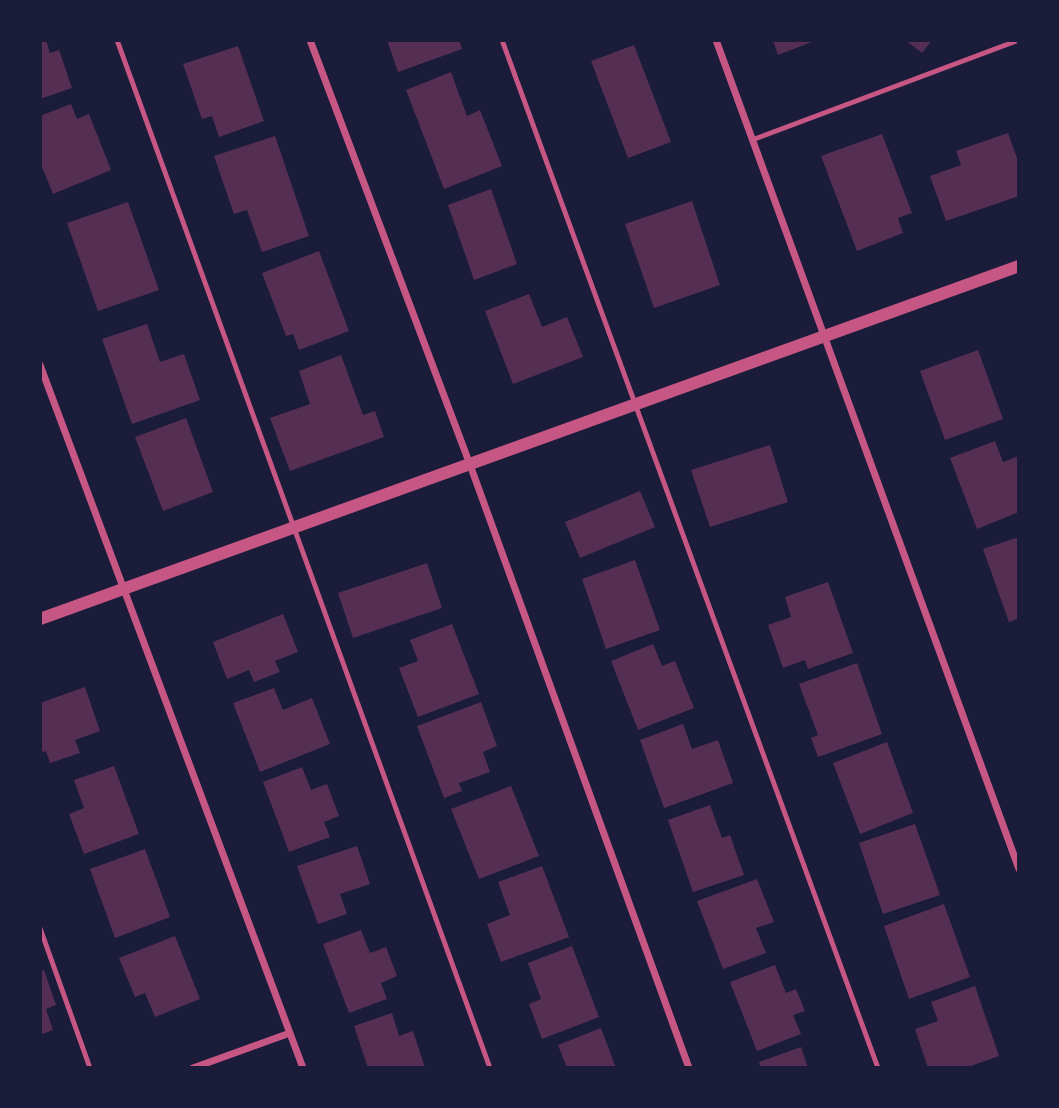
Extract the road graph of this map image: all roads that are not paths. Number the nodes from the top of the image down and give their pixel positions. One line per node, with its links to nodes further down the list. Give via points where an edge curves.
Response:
1 (117, 40): 12 (lane)
2 (310, 40): 11 (street)
3 (502, 40): 10 (lane)
4 (716, 40): 6 (street)
5 (1019, 40): 6 (lane)
6 (752, 139): 8 (street)
7 (1019, 266): 8 (street)
8 (824, 336): 10 (street); 15 (street)
9 (40, 365): 13 (street)
10 (634, 404): 11 (street); 23 (lane)
11 (469, 462): 12 (street); 22 (street)
12 (294, 526): 13 (street); 21 (lane)
13 (124, 588): 14 (street); 17 (street)
14 (40, 619)
15 (1019, 869)
16 (40, 928): 18 (lane)
17 (290, 1033): 19 (street); 20 (street)
18 (90, 1068)
19 (192, 1068)
20 (303, 1068)
21 (490, 1068)
22 (689, 1068)
23 (878, 1068)

